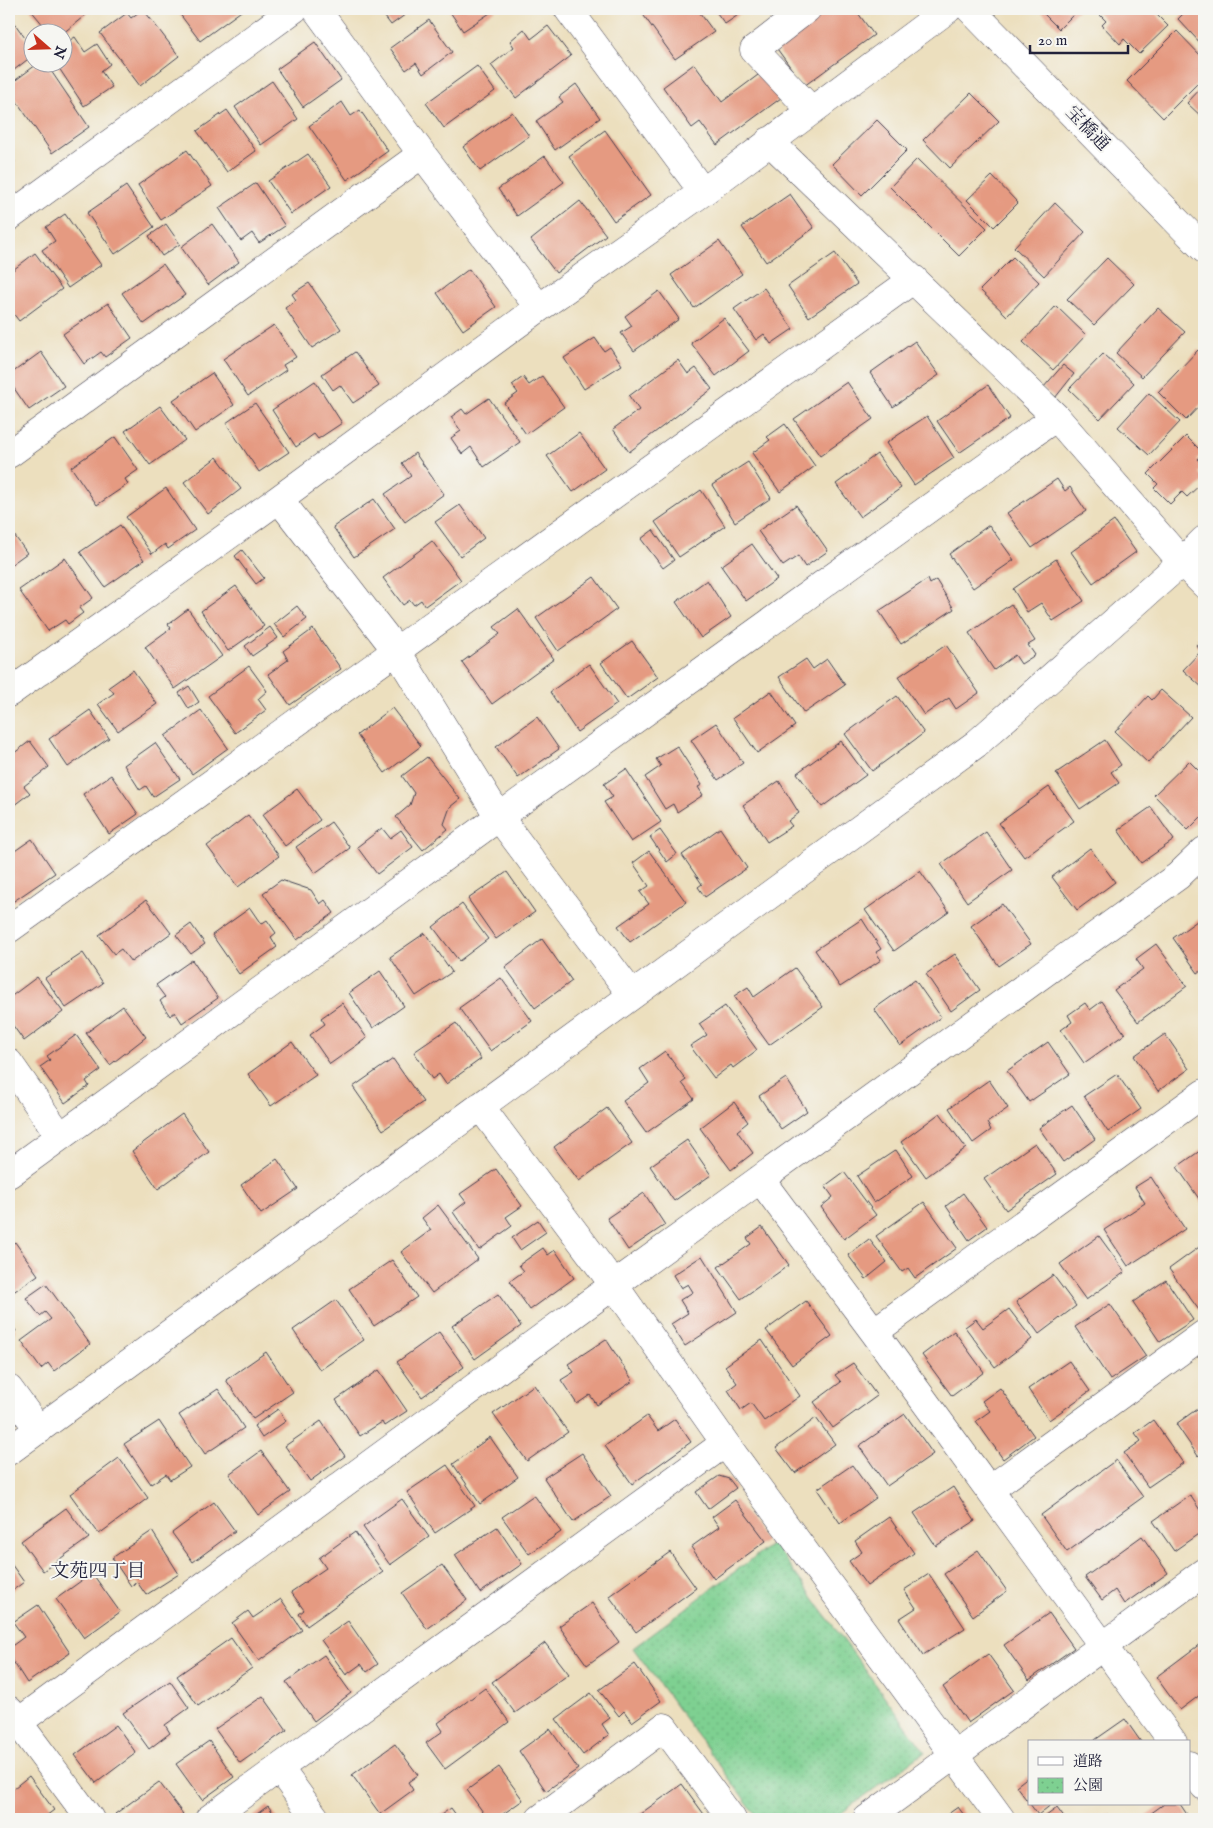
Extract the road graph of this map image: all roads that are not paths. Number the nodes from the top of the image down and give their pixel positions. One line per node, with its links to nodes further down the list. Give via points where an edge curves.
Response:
1 (294, 9): 11 (street)
2 (316, 9): 9 (street)
3 (568, 9): 10 (street)
4 (808, 9): 7 (street, via 754,50)
5 (948, 9): 7 (street)
6 (970, 9): 12 (street, 宝橋通)
7 (811, 110): 8 (street)
8 (769, 141): 10 (street); 13 (street)
9 (422, 154): 14 (street); 16 (street)
10 (703, 192): 14 (street)
11 (9, 217)
12 (1204, 249)
13 (914, 279): 15 (street); 21 (street)
14 (539, 308): 17 (street)
15 (1056, 417): 19 (street); 23 (street)
16 (9, 454)
17 (279, 499): 21 (street); 22 (street)
18 (1204, 540): 19 (street)
19 (1182, 562): 20 (street); 26 (street, via 976,744)
20 (1204, 584)
21 (396, 650): 23 (street); 25 (street)
22 (9, 693)
23 (499, 817): 26 (street); 30 (street)
24 (1204, 851): 32 (street, via 1178,876)
25 (9, 929)
26 (632, 995): 29 (street)
27 (9, 1063): 30 (street)
28 (1204, 1093): 34 (street)
29 (480, 1106): 33 (street); 37 (street)
30 (60, 1136): 31 (street)
31 (9, 1174)
32 (760, 1179): 33 (street); 34 (street)
33 (614, 1285): 38 (street); 43 (street)
34 (874, 1332): 40 (street)
35 (1204, 1334): 40 (street)
36 (9, 1389): 37 (street)
37 (38, 1430): 39 (street)
38 (725, 1443): 45 (street); 47 (street)
39 (9, 1452)
40 (990, 1490): 42 (street)
41 (1204, 1572): 42 (street)
42 (1104, 1647): 44 (street); 45 (street)
43 (12, 1720): 49 (street)
44 (1172, 1740)
45 (955, 1756): 54 (street); 55 (street)
46 (1190, 1766): 48 (street)
47 (279, 1768): 50 (street); 51 (street)
48 (1204, 1786)
49 (90, 1819)
50 (209, 1819)
51 (316, 1819)
52 (540, 1819): 53 (street, via 664,1727)
53 (732, 1819)
54 (867, 1819)
55 (1001, 1819)

